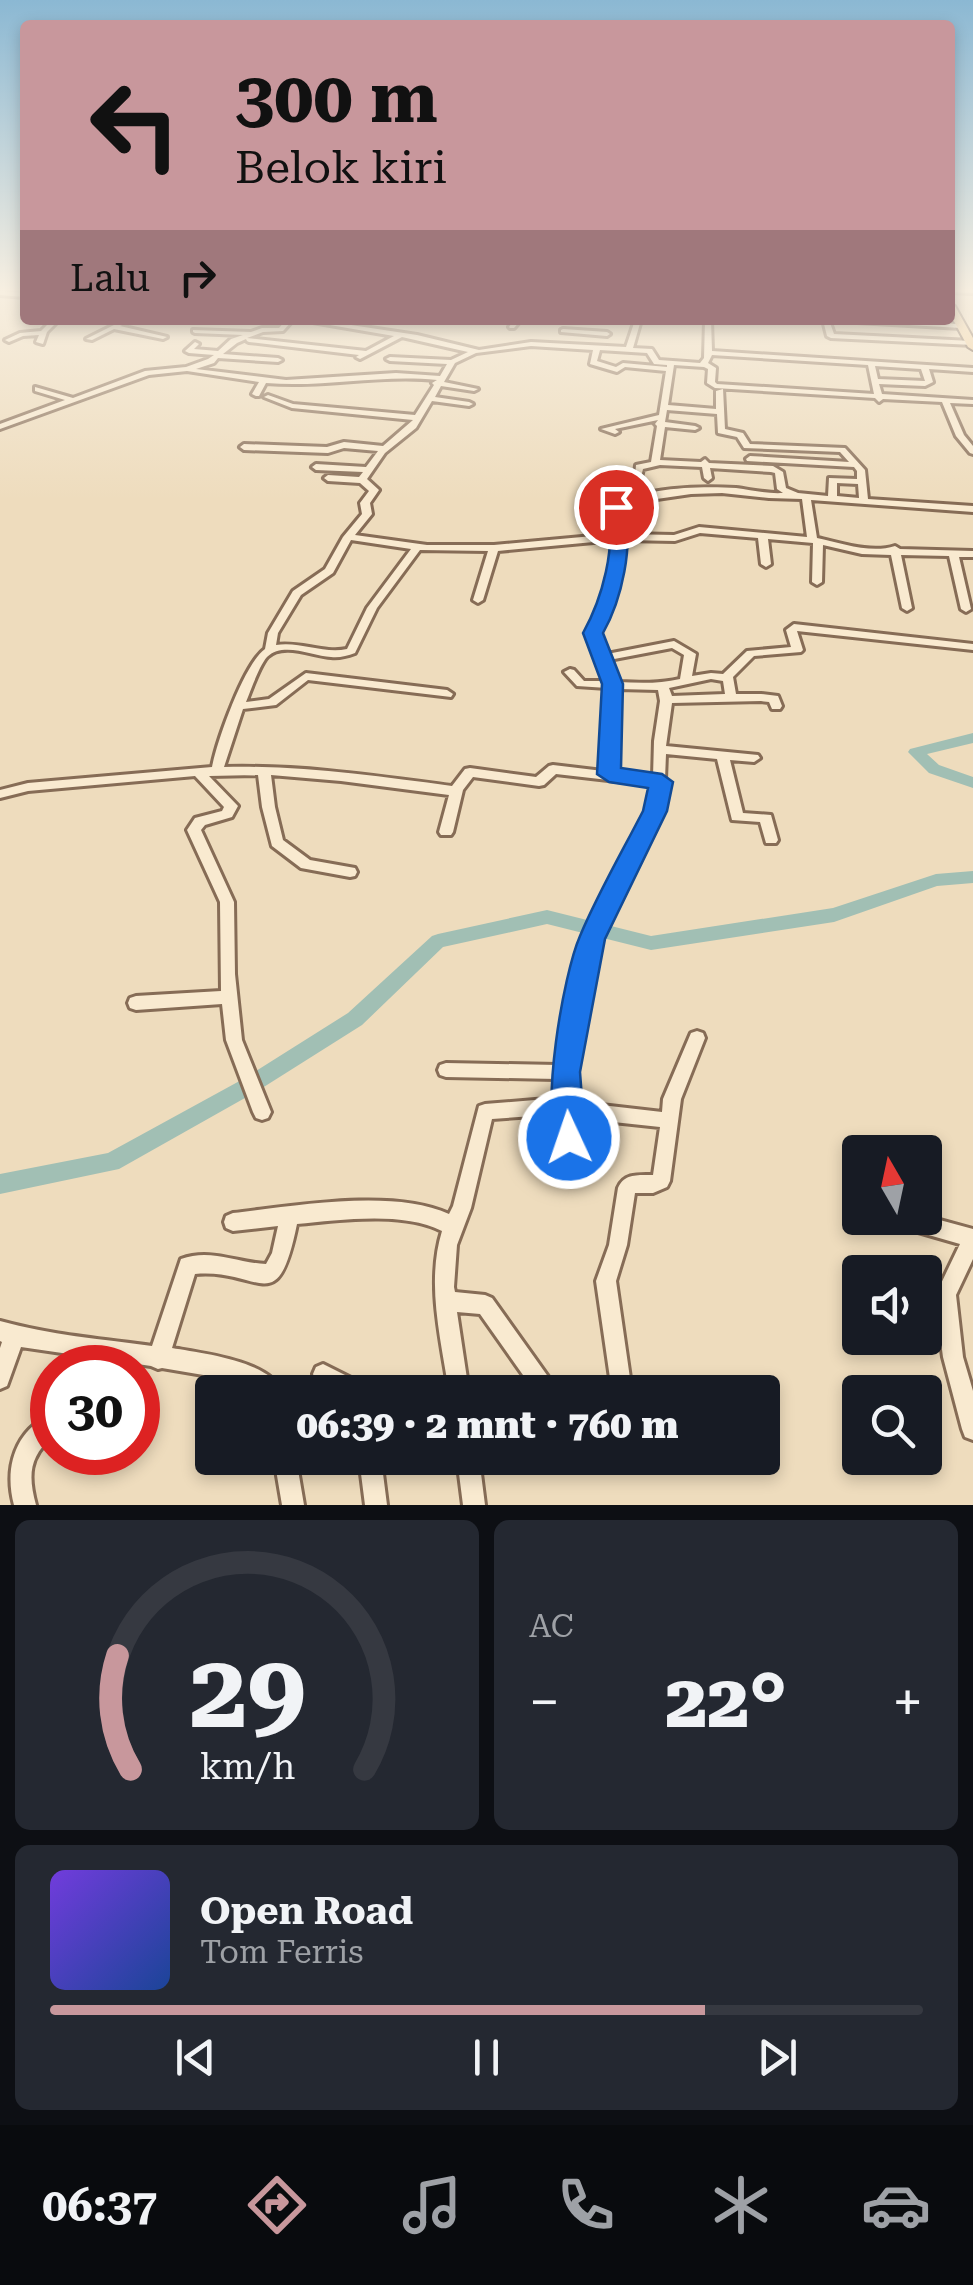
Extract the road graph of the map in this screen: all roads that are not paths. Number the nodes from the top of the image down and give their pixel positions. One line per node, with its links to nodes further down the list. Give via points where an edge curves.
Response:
1 (206, 359): 16 (street)
2 (270, 359): 11 (street)
3 (395, 359): 12 (street)
4 (458, 359): 12 (street)
5 (594, 359): 14 (street, via 618,370)
6 (655, 359): 14 (street)
7 (702, 359): 14 (street)
8 (708, 359): 25 (street, via 715,386)
9 (740, 359): 13 (street)
10 (864, 359): 13 (street)
11 (278, 360)
12 (452, 362): 19 (street)
13 (866, 364): 15 (street); 17 (street); 20 (street)
14 (671, 366): 33 (street)
15 (925, 369): 17 (street); 20 (street, via 926,384)
16 (187, 370): 18 (street); 28 (street, via 148,373)
17 (973, 370)
18 (264, 380): 19 (street, via 297,384 412,375); 24 (street)
19 (438, 381): 21 (street); 27 (street)
20 (874, 381): 25 (street)
21 (474, 388)
22 (38, 389): 28 (street)
23 (720, 391): 32 (street)
24 (256, 394)
25 (878, 396): 30 (street)
26 (268, 397): 34 (street, via 292,406)
27 (432, 399): 31 (street); 34 (street)
28 (72, 400): 35 (street)
29 (973, 402): 30 (street)
30 (945, 403): 40 (street)
31 (469, 404)
32 (719, 412): 33 (street); 44 (street, via 721,431 740,436 745,446 838,449)
33 (661, 416): 36 (street); 37 (street, via 605,429); 42 (street)
34 (418, 418): 39 (street)
35 (0, 427)
36 (695, 428)
37 (615, 432)
38 (244, 447): 39 (street)
39 (384, 449): 46 (street)
40 (973, 451)
41 (750, 459): 44 (street)
42 (657, 462): 43 (street); 47 (street, via 639,468)
43 (704, 462): 49 (street); 52 (street, via 776,470)
44 (857, 465): 51 (street)
45 (316, 467): 46 (street)
46 (369, 470): 50 (street)
47 (638, 475)
48 (328, 478): 50 (street)
49 (708, 478)
50 (362, 480): 58 (street, via 374,490 367,514)
51 (862, 482): 54 (street, via 832,480); 55 (street)
52 (791, 495): 53 (street); 59 (street, via 727,491 622,504 616,507)
53 (806, 497): 54 (street); 60 (street)
54 (834, 499): 55 (street)
55 (864, 501): 56 (street)
56 (973, 509)
57 (763, 536): 59 (street, via 694,530 676,538); 60 (street); 66 (street)
58 (348, 537): 61 (street); 72 (street, via 330,572 296,593)
59 (619, 537): 62 (street); 73 (street, via 605,612 593,633)
60 (815, 540): 63 (street, via 862,551); 67 (street)
61 (418, 546): 62 (street); 72 (street, via 372,608 351,651)
62 (494, 548): 68 (street)
63 (894, 549): 64 (street); 69 (street)
64 (953, 554): 65 (street); 70 (street)
65 (973, 554)
66 (766, 564)
67 (817, 582)
68 (478, 600)
69 (907, 608)
70 (966, 609)
71 (973, 647): 75 (street, via 794,626 797,650 751,652)
72 (270, 650): 82 (street)
73 (602, 658): 76 (street, via 674,644 690,654); 77 (street)
74 (570, 672): 77 (street, via 577,683)
75 (726, 677): 76 (street, via 697,676); 80 (street)
76 (684, 683): 78 (street)
77 (613, 684): 78 (street); 90 (street)
78 (660, 686): 81 (street)
79 (447, 694): 82 (street, via 306,676 272,702)
80 (731, 697): 81 (street); 83 (street, via 772,698)
81 (667, 699): 84 (street)
82 (240, 706): 88 (street, via 218,749)
83 (776, 706)
84 (660, 749): 85 (street); 91 (street)
85 (722, 754): 86 (street); 95 (street, via 737,818 766,818)
86 (754, 758)
87 (264, 771): 88 (street); 92 (street); 96 (street, via 277,843 306,864)
88 (217, 772): 89 (street)
89 (200, 774): 93 (street); 97 (street, via 231,806 194,830 228,902)
90 (609, 774): 91 (street); 92 (street, via 551,769 539,782 470,772)
91 (662, 782): 101 (street, via 655,811 592,939)
92 (457, 790): 94 (street)
93 (0, 794)
94 (446, 832)
95 (771, 840)
96 (350, 872)
97 (230, 997): 98 (street); 102 (street, via 234,1040)
98 (136, 1004)
99 (697, 1038): 104 (street)
100 (446, 1070): 101 (street)
101 (565, 1072): 103 (street)
102 (259, 1106)
103 (568, 1109): 104 (street); 105 (street); 108 (street, via 485,1112)
104 (667, 1120): 119 (street, via 661,1181 626,1188 606,1277)
105 (570, 1168)
106 (289, 1217): 107 (street); 108 (street, via 401,1213); 114 (street, via 272,1273 188,1266)
107 (233, 1222)
108 (453, 1226): 111 (street, via 445,1264)
109 (942, 1229): 110 (street)
110 (972, 1238): 121 (street, via 946,1305)
111 (448, 1301): 117 (street); 118 (street, via 485,1305)
112 (7, 1334): 113 (street); 120 (street)
113 (73, 1345)
114 (160, 1353)
115 (160, 1359): 116 (street)
116 (248, 1375)
117 (457, 1375)
118 (534, 1375)
119 (620, 1375)
120 (0, 1378)
121 (973, 1429)
122 (30, 1442): 126 (street, via 19,1484)
123 (289, 1475): 127 (street)
124 (372, 1475): 128 (street)
125 (470, 1475): 129 (street)
126 (25, 1505)
127 (293, 1505)
128 (376, 1505)
129 (474, 1505)

